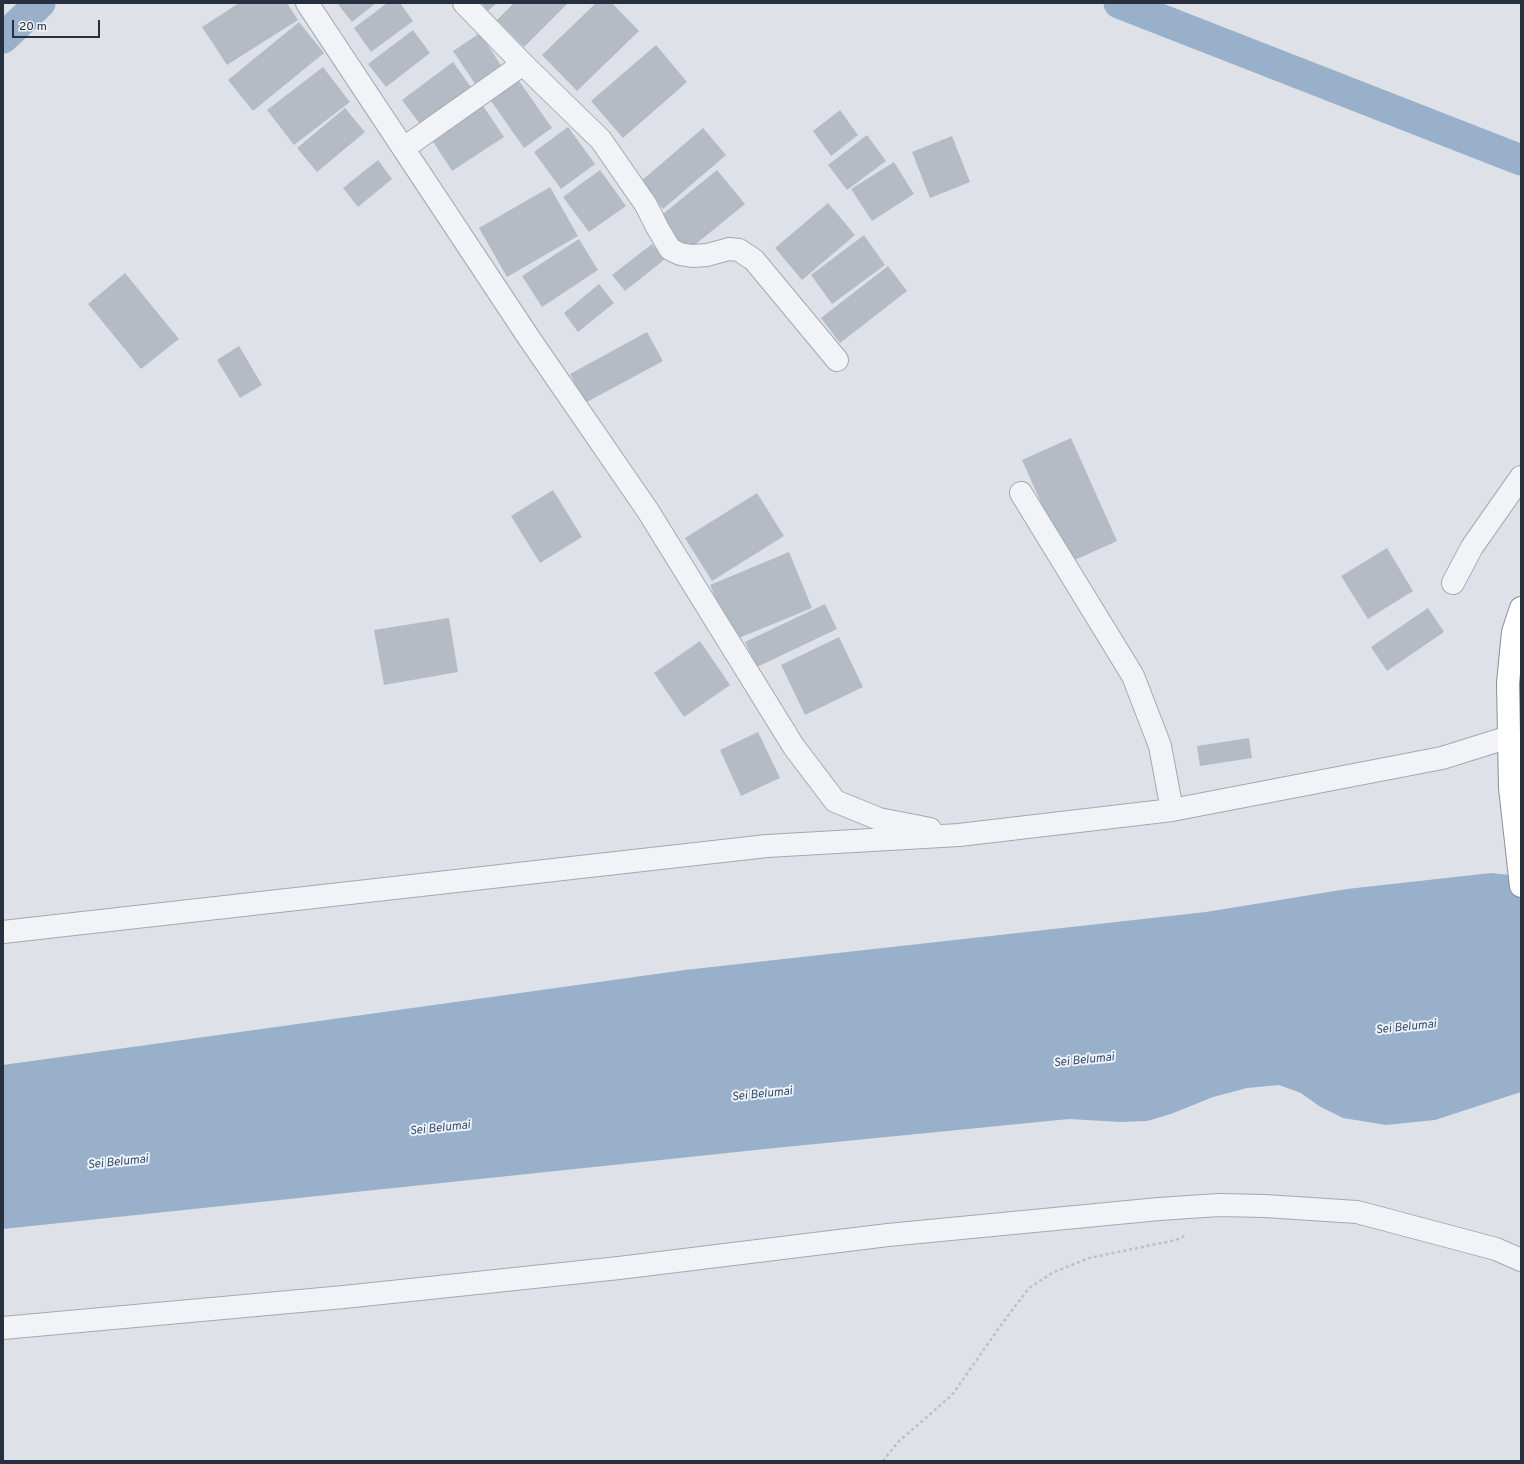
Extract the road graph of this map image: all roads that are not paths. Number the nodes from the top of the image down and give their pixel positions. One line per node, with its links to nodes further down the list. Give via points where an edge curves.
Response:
1 (307, 3): 4 (street)
2 (464, 3): 3 (street)
3 (523, 64): 4 (street); 5 (street, via 601,140 646,205 670,249 692,256 730,249 739,250 754,260)
4 (404, 148): 12 (street, via 529,338 648,511 794,747 835,801 879,819)
5 (836, 360)
6 (1521, 477): 8 (street, via 1472,547)
7 (1021, 493): 11 (street, via 1133,676 1160,746)
8 (1453, 583)
9 (1521, 608): 10 (highway, via 1513,632 1508,683)
10 (1513, 723): 11 (street, via 1442,758); 13 (highway, via 1510,788)
11 (1172, 810): 12 (street)
12 (959, 835): 14 (street, via 767,846)
13 (1521, 886)
14 (3, 932)
15 (1521, 1260): 16 (street, via 1496,1248 1357,1212 1219,1206 1159,1209 888,1235 344,1298)
16 (3, 1328)

